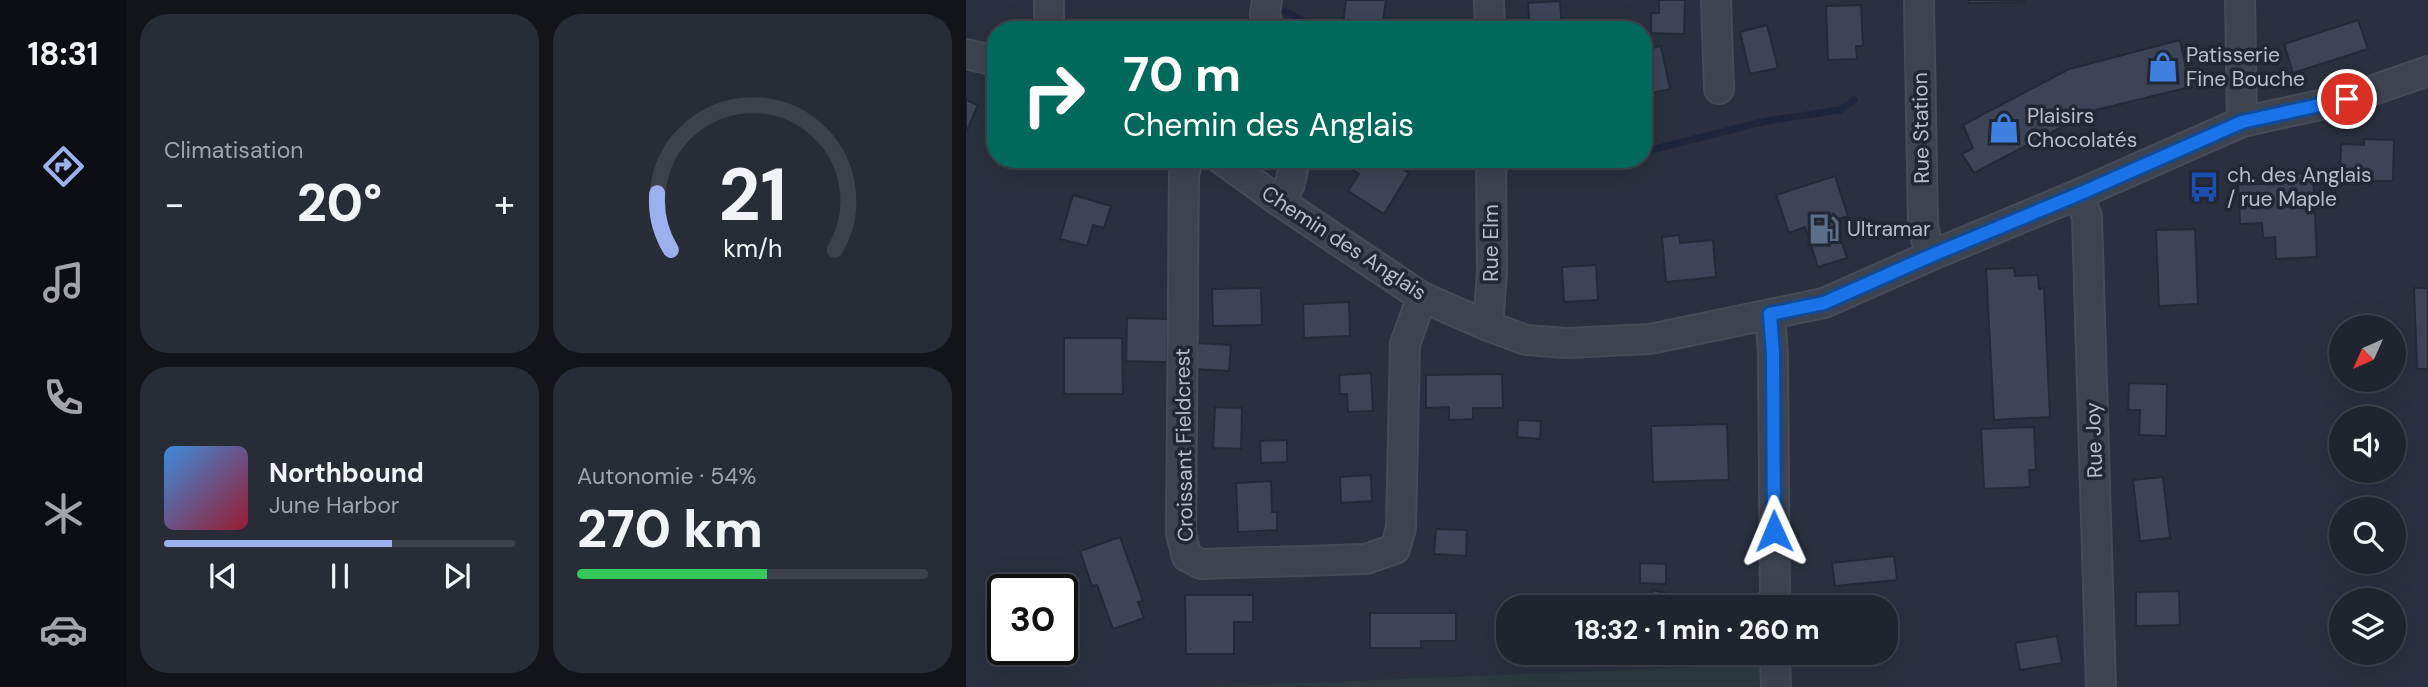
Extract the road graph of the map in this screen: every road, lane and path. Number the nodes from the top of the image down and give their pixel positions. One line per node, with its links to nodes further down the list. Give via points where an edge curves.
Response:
1 (1049, 0): 7 (street)
2 (1267, 0): 8 (street)
3 (1489, 0): 9 (street)
4 (1716, 0): 13 (street)
5 (1919, 0): 21 (street, Rue Station, via 1923,225)
6 (2240, 0): 14 (street)
7 (1049, 21)
8 (1267, 21)
9 (1490, 21)
10 (966, 54): 11 (street)
11 (987, 59)
12 (2428, 71): 14 (street, Chemin des Anglais, via 2347,99)
13 (1719, 89)
14 (2242, 122): 19 (street, Chemin des Anglais)
15 (1186, 168): 22 (street, Croissant Fieldcrest, via 1181,534 1187,557 1200,564 1366,559 1395,549 1401,528 1405,344)
16 (1233, 168): 20 (street, Chemin des Anglais)
17 (1293, 168): 20 (street)
18 (1491, 168): 24 (street, Rue Elm)
19 (2079, 194): 21 (street, Chemin des Anglais); 28 (street, Rue Joy, via 2087,217)
20 (1279, 201): 22 (street, Chemin des Anglais)
21 (1930, 256): 23 (street, Chemin des Anglais, via 1824,303)
22 (1422, 297): 24 (street, Chemin des Anglais)
23 (1770, 314): 24 (street, Chemin des Anglais, via 1650,339 1580,343 1526,340); 25 (street)
24 (1488, 326)
25 (1775, 595)
26 (1775, 665): 27 (street)
27 (1776, 687)
28 (2101, 687)

